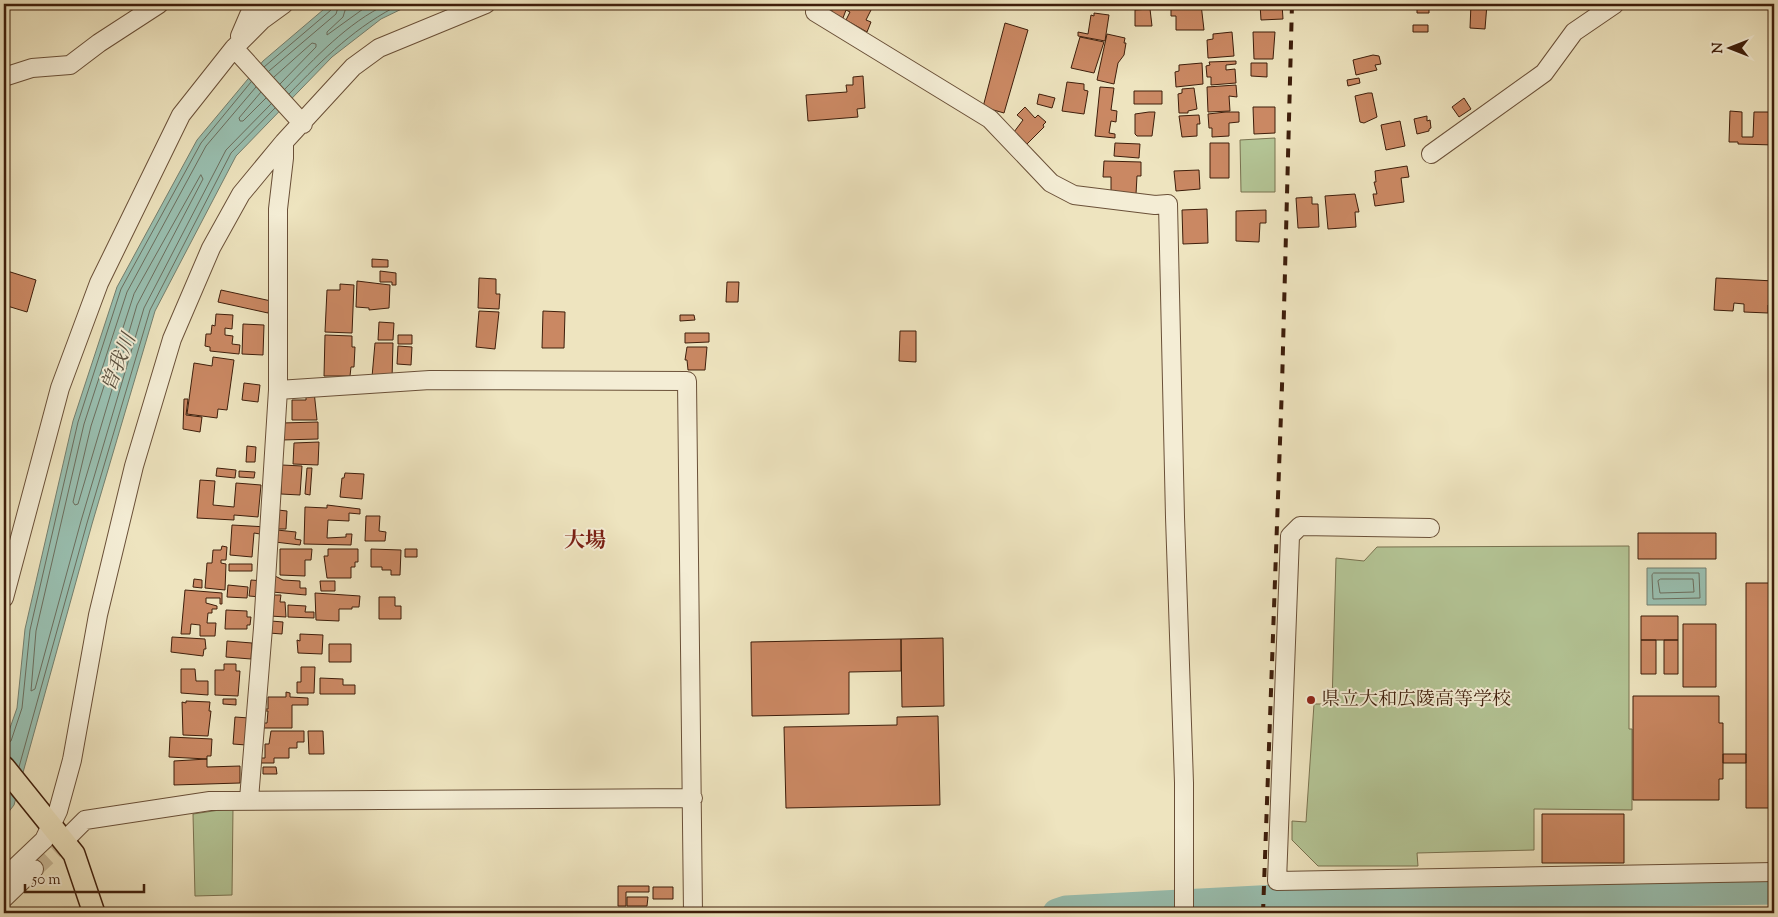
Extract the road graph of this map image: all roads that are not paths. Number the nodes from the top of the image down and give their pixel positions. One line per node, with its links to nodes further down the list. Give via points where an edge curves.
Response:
1 (159, 4): 8 (street, via 70,65 32,68)
2 (260, 4): 7 (street, via 249,16)
3 (284, 4): 7 (street, via 262,20)
4 (486, 4): 9 (street, via 379,48 353,67)
5 (820, 4): 25 (street, via 815,12 990,119 1051,183 1074,195 1168,204)
6 (1615, 4): 11 (street, via 1574,32 1544,73)
7 (239, 53): 9 (street); 14 (street, via 181,114 99,283 60,388)
8 (4, 77)
9 (300, 120): 10 (street)
10 (284, 142): 12 (street, via 278,209); 18 (street, via 241,194 212,248 172,339 134,466 98,615 72,760)
11 (1430, 154)
12 (278, 390): 16 (street, via 430,380 686,382); 17 (street)
13 (1430, 528): 20 (street, via 1300,526 1290,536 1277,881)
14 (4, 598)
15 (4, 767): 18 (main road)
16 (693, 798): 17 (street, via 296,802); 24 (street)
17 (249, 799): 18 (street, via 210,801)
18 (55, 827): 21 (street); 23 (main road, via 74,854)
19 (34, 869): 22 (street)
20 (1774, 872)
21 (4, 878)
22 (4, 898)
23 (94, 913)
24 (693, 913)
25 (1184, 913)

